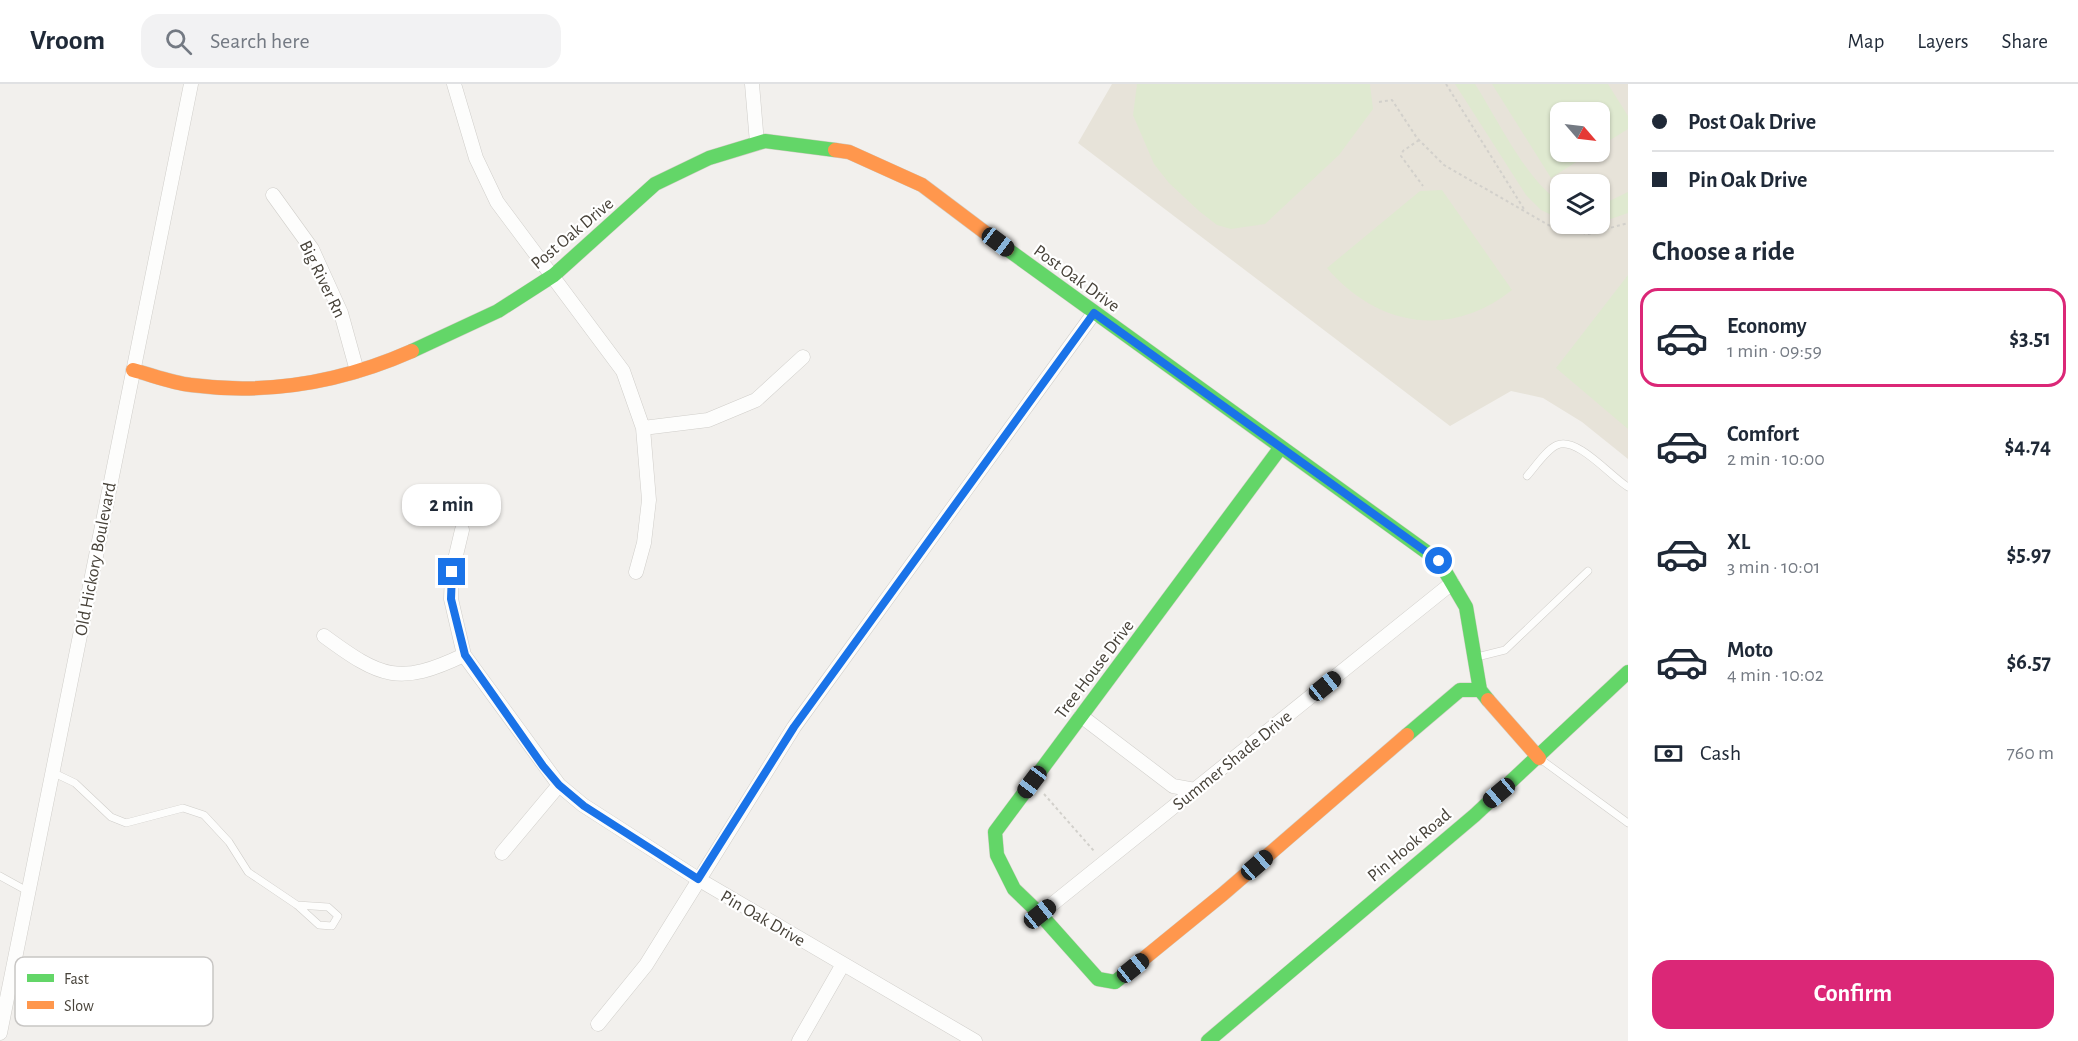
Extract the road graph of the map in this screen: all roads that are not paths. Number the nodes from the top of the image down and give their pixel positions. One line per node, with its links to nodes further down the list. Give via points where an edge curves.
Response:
1 (191, 84): 9 (street, Old Hickory Boulevard)
2 (454, 84): 6 (street, via 484,180)
3 (752, 84): 4 (street)
4 (757, 143): 6 (street, Post Oak Drive, via 709,158 655,184); 7 (street, Post Oak Drive, via 849,152 922,185)
5 (273, 195): 10 (street, Big River Rn, via 312,249 342,313)
6 (554, 275): 10 (street, Post Oak Drive, via 498,310 382,364); 11 (street, via 623,371)
7 (1094, 313): 12 (street, Post Oak Drive); 32 (street, via 794,727)
8 (803, 357): 11 (street, via 756,400 708,420)
9 (133, 370): 10 (street, Post Oak Drive, via 190,385 227,389 306,385); 26 (street, Old Hickory Boulevard)
10 (357, 371)
11 (644, 428): 17 (street, via 649,500)
12 (1281, 447): 18 (street, Post Oak Drive, via 1439,561); 24 (street, Tree House Drive)
13 (1527, 476): 14 (lane, via 1555,446 1565,443 1583,450)
14 (1628, 487)
15 (462, 530): 20 (street, Pin Oak Drive, via 452,572 451,599)
16 (1588, 571): 21 (lane, via 1505,650)
17 (636, 572)
18 (1452, 583): 21 (street, Post Oak Drive, via 1466,607); 28 (street, Summer Shade Drive)
19 (324, 636): 20 (street, via 362,663 404,675 435,669)
20 (465, 655): 27 (street, Pin Oak Drive)
21 (1474, 658): 23 (street, Post Oak Drive)
22 (1628, 672): 25 (street, Pin Hook Road)
23 (1480, 690): 25 (street); 35 (street, Tree House Drive, via 1460,690 1115,982 1098,979)
24 (1081, 716): 28 (street, via 1173,786); 35 (street, Tree House Drive, via 995,832 998,864 1028,907)
25 (1539, 758): 29 (lane); 42 (street, Pin Hook Road)
26 (52, 772): 33 (street, Old Hickory Boulevard); 34 (lane, via 75,783 111,817 126,823 183,808 204,815 229,842 248,872)
27 (559, 785): 30 (street); 32 (street, Pin Oak Drive, via 599,816)
28 (1195, 790): 35 (street, Summer Shade Drive)
29 (1628, 823)
30 (502, 853)
31 (0, 876): 33 (lane)
32 (698, 879): 36 (street, Pin Oak Drive); 38 (street, via 646,964)
33 (28, 891): 37 (street, Old Hickory Boulevard)
34 (297, 905): 34 (lane, via 318,925 332,926 338,915 328,907)
35 (1040, 914)
36 (843, 964): 40 (street); 41 (street, Pin Oak Drive)
37 (5, 983): 39 (street, Old Hickory Boulevard)
38 (598, 1024)
39 (0, 1033)
40 (799, 1041)
41 (975, 1041)
42 (1208, 1041)

